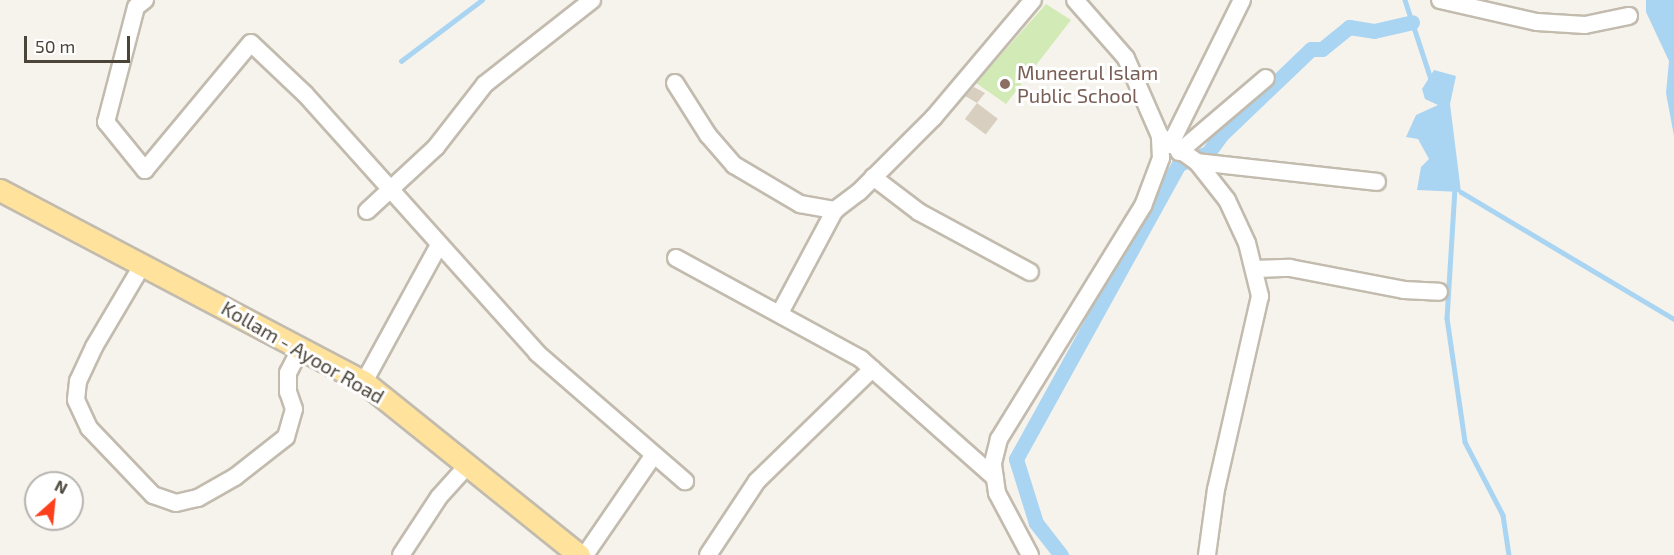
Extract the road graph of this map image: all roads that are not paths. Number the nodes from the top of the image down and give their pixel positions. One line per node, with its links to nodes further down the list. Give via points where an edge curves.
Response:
1 (146, 0): 13 (street, via 136,7 106,122 145,170 251,43 305,94)
2 (592, 0): 13 (street, via 506,66 470,100 436,147)
3 (1033, 0): 11 (street, via 934,117)
4 (1075, 0): 10 (street, via 1126,58)
5 (1242, 0): 10 (street)
6 (1440, 0): 7 (street, via 1537,22 1586,25)
7 (1629, 16)
8 (1266, 78): 10 (street)
9 (675, 83): 15 (street, via 708,135 734,165 800,204)
10 (1181, 152): 12 (street); 20 (street, via 1227,200); 29 (street, via 1157,175 1143,206 1013,411 999,439)
11 (873, 177): 15 (street); 21 (street, via 919,212)
12 (1377, 182)
13 (388, 187): 16 (street); 17 (street)
14 (0, 190): 19 (main road, Kollam - Ayoor Road)
15 (835, 210): 23 (street)
16 (366, 211)
17 (438, 247): 26 (street); 27 (street, via 537,353)
18 (676, 258): 23 (street)
19 (143, 264): 24 (main road, Kollam - Ayoor Road); 24 (street, via 94,348 78,381 76,400 88,428 153,495 176,503 198,498 235,477 286,437 294,409 288,392 288,373)
20 (1255, 269): 22 (street, via 1290,268 1404,290); 36 (street, via 1260,296 1257,319 1216,489)
21 (1030, 272)
22 (1439, 292)
23 (781, 311): 25 (street)
24 (301, 347): 26 (main road, Kollam - Ayoor Road)
25 (872, 369): 29 (street); 34 (street, via 757,481)
26 (364, 382): 28 (main road, Kollam - Ayoor Road, via 405,411)
27 (653, 456): 30 (street); 33 (street)
28 (466, 467): 31 (street, via 440,496); 32 (main road, Kollam - Ayoor Road)
29 (995, 478): 35 (street, via 997,493)
30 (685, 481)
31 (401, 555)
32 (579, 555)
33 (585, 555)
34 (708, 555)
35 (1030, 555)
36 (1207, 555)

